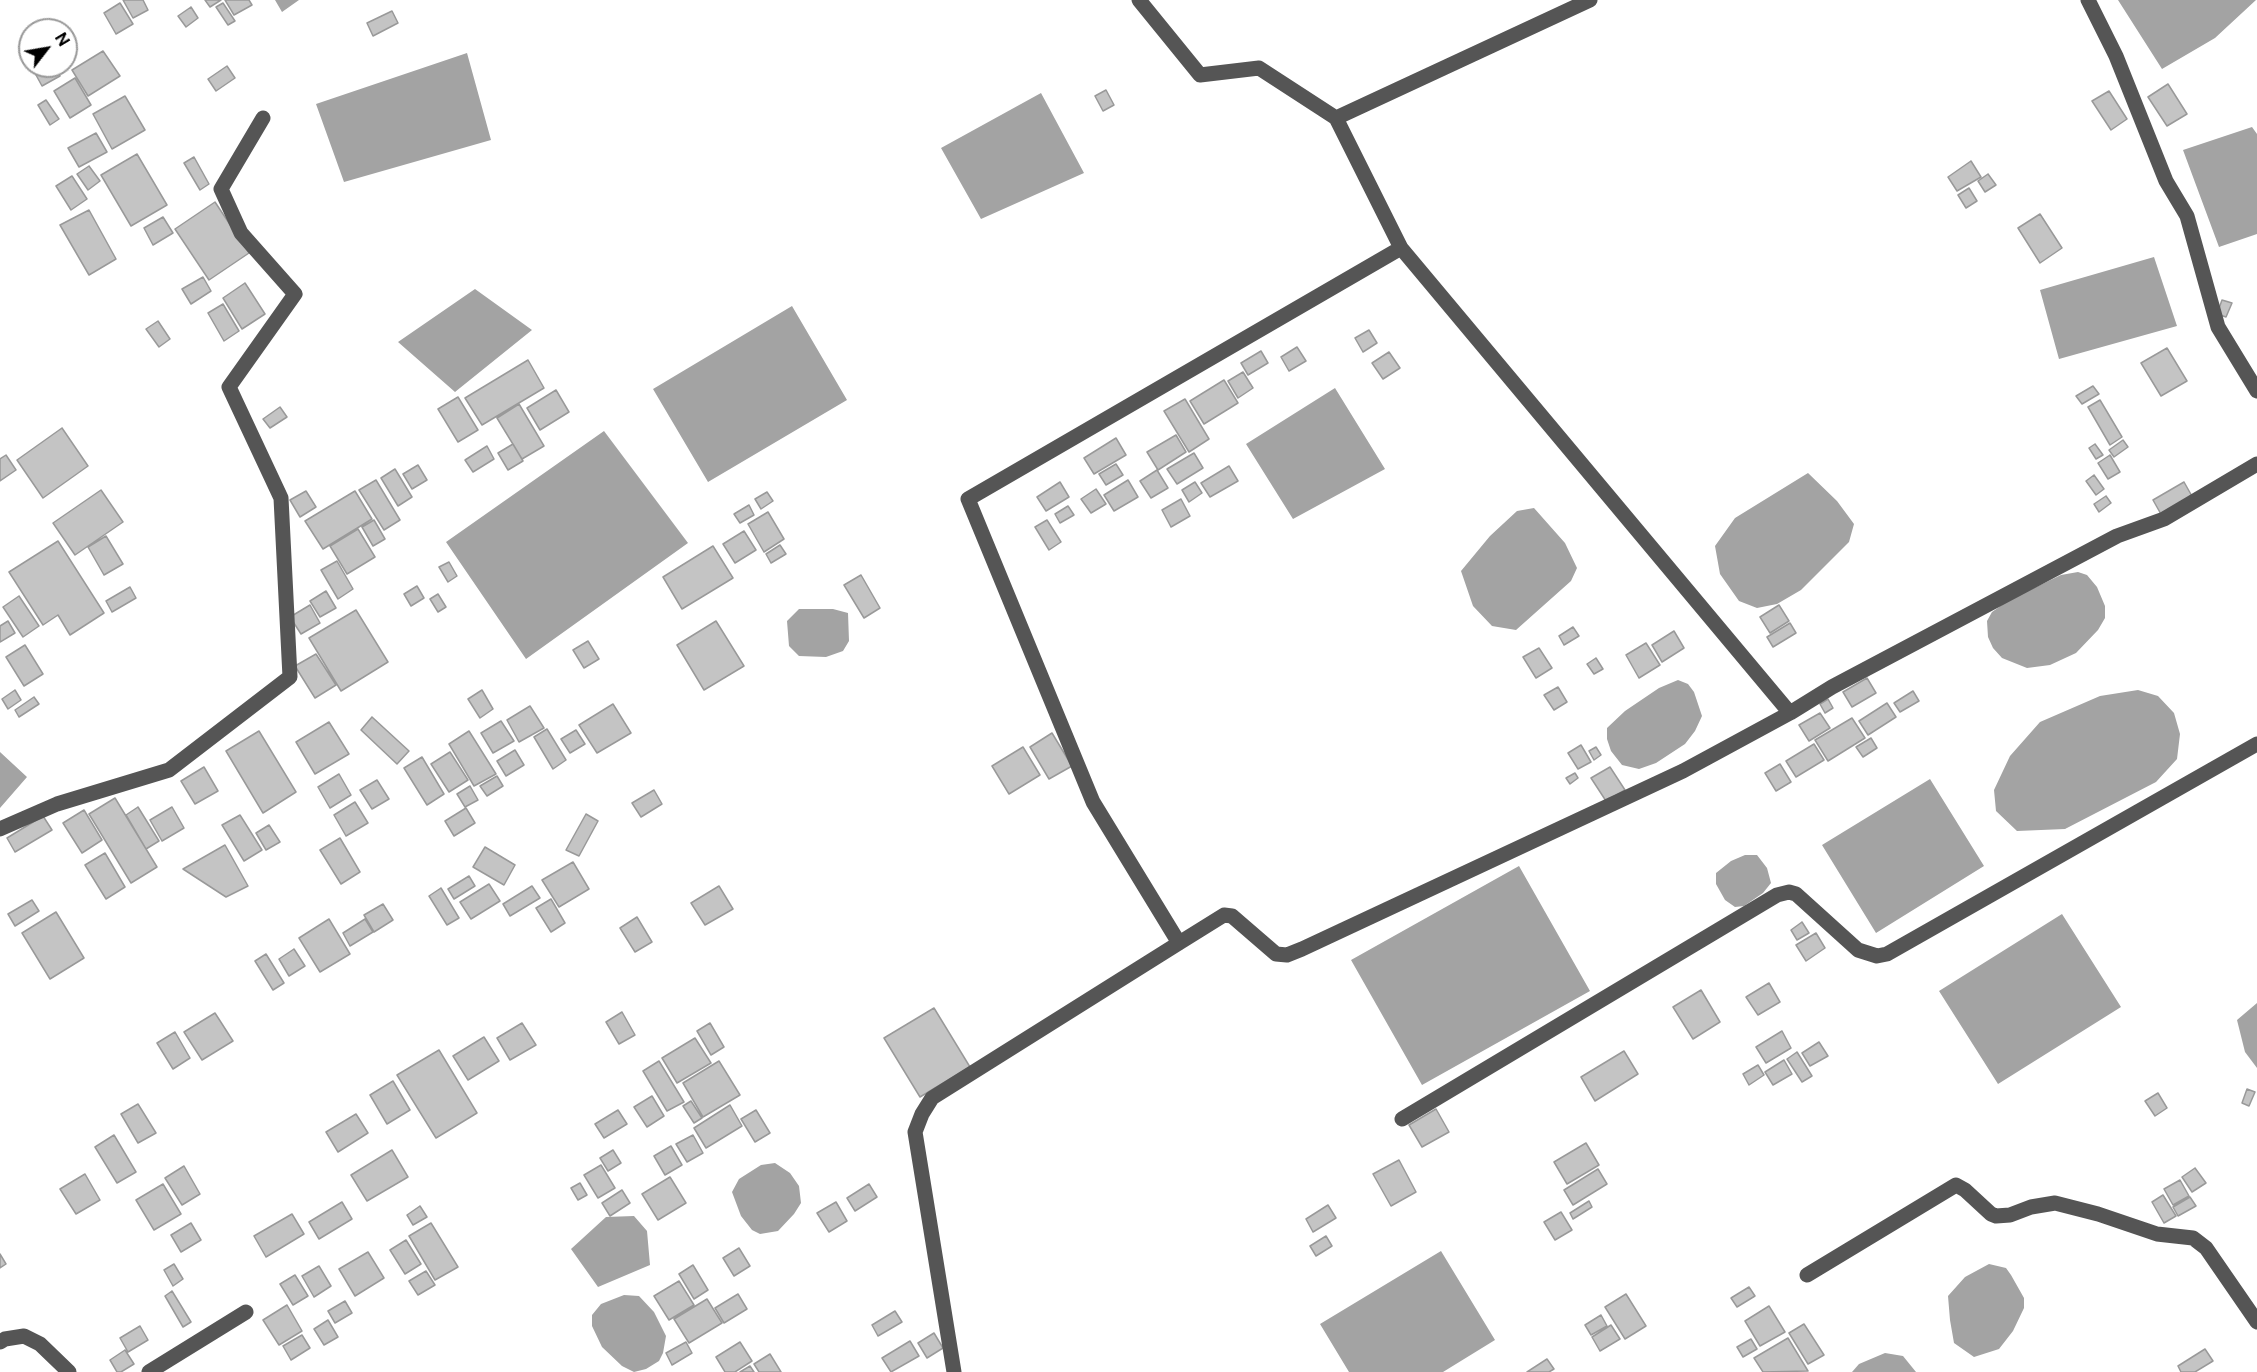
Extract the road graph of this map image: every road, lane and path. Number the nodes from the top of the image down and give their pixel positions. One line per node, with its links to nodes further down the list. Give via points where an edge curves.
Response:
1 (1139, 0): 5 (street, via 1200,75 1259,68)
2 (1590, 0): 5 (street)
3 (2088, 0): 7 (street, via 2116,56 2166,181 2187,216 2218,327)
4 (263, 118): 11 (street, via 221,189 241,233 296,294 229,387 281,498 290,677 169,770 57,804)
5 (1336, 118): 6 (street)
6 (1401, 248): 9 (street); 12 (street, via 968,499 1093,802)
7 (2257, 391)
8 (2257, 464): 9 (street, via 2164,519 2117,536)
9 (1790, 713): 12 (street, via 1683,771 1294,952 1276,954 1232,916 1224,915)
10 (2257, 744): 13 (street, via 1887,954 1877,956 1858,950 1796,894 1778,896)
11 (0, 829)
12 (1179, 944): 20 (street, via 932,1098 922,1114 915,1132)
13 (1402, 1119)
14 (1807, 1275): 16 (street, via 1956,1185 1996,1216 2055,1203 2157,1234 2193,1238 2206,1248)
15 (246, 1312): 19 (street)
16 (2257, 1322)
17 (0, 1342): 18 (street, via 24,1336 40,1344)
18 (69, 1372)
19 (149, 1372)
20 (954, 1372)

